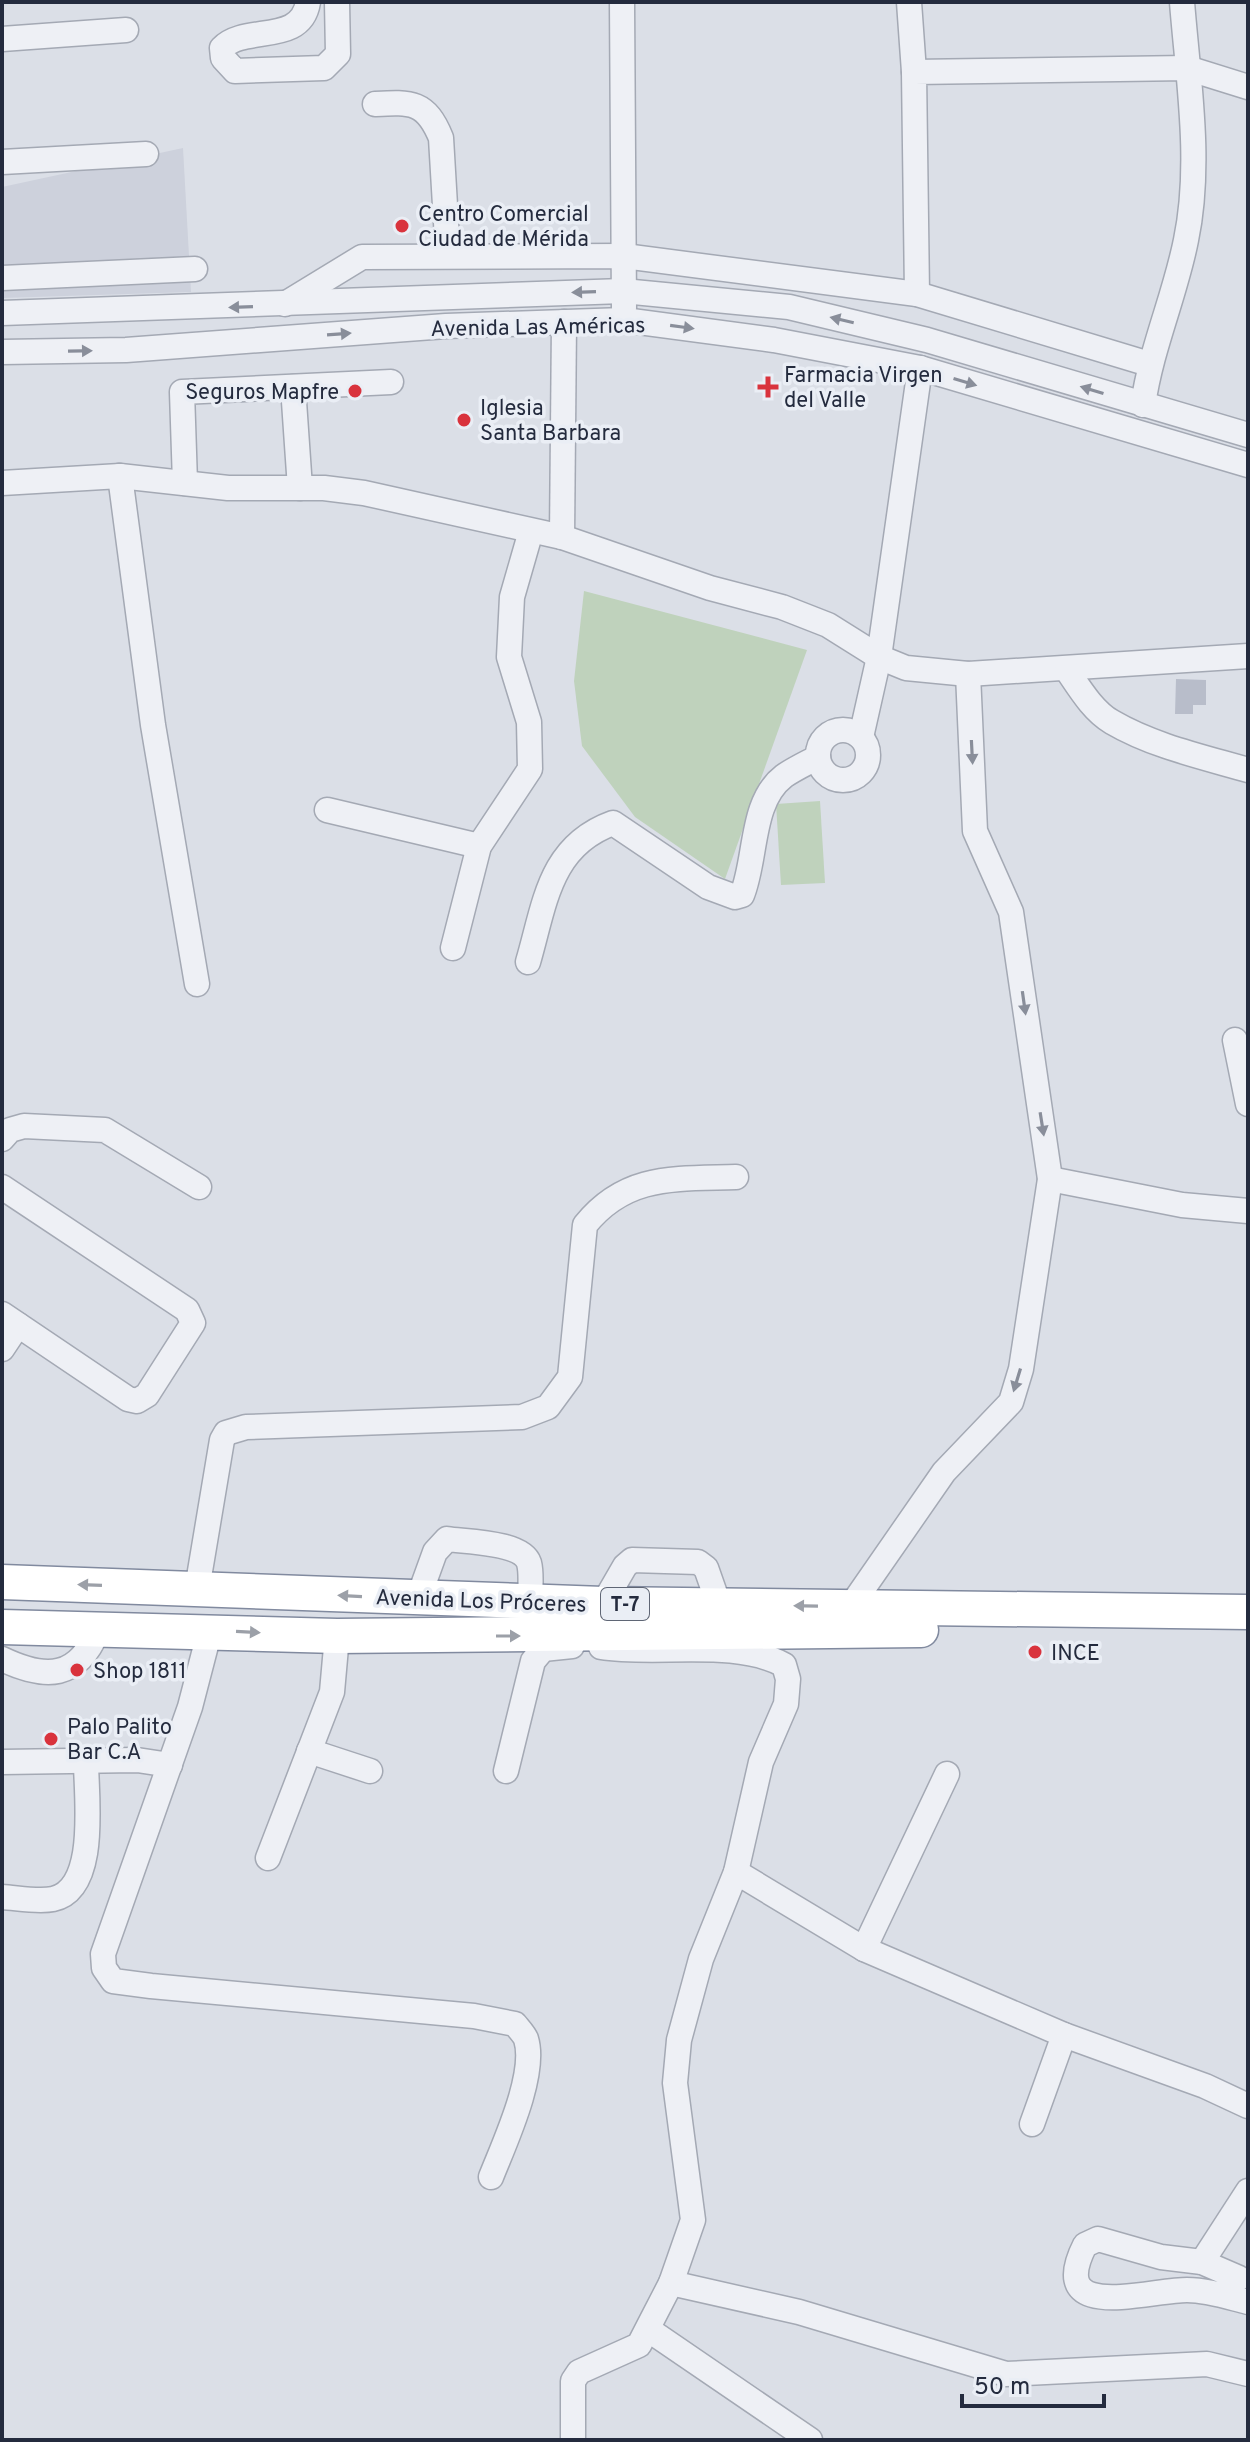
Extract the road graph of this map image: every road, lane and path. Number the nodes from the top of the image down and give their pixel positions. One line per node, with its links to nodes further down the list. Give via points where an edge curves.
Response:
1 (308, 2): 2 (street, via 294,26 230,40 222,48 228,66 235,71 324,68 338,54)
2 (337, 2)
3 (622, 2): 15 (street)
4 (909, 2): 9 (street)
5 (1182, 2): 8 (street)
6 (126, 30): 7 (street)
7 (2, 39)
8 (1187, 68): 9 (street); 10 (street); 27 (street, via 1192,169 1187,239)
9 (914, 72): 19 (street)
10 (1248, 87)
11 (375, 104): 14 (street, via 409,102 429,113 436,126)
12 (146, 154): 13 (street)
13 (2, 162)
14 (448, 256): 15 (street); 20 (street, via 362,257)
15 (624, 256): 18 (street); 19 (street)
16 (195, 269): 17 (street)
17 (2, 278)
18 (623, 291): 20 (street, Avenida Las Américas, one-way to 20); 23 (street); 31 (street, Avenida Las Américas, one-way to 18, via 927,340 789,307)
19 (917, 294): 27 (street)
20 (283, 306): 21 (street, Avenida Las Américas, one-way to 21)
21 (118, 311): 22 (street, Avenida Las Américas); 25 (street)
22 (2, 313)
23 (624, 320): 24 (street, Avenida Las Américas); 28 (street, Avenida Las Américas, one-way to 28, via 774,340)
24 (564, 322): 25 (street, Avenida Las Américas, one-way to 24); 39 (street)
25 (126, 350): 26 (street, Avenida Las Américas, one-way to 25)
26 (2, 352)
27 (1149, 364): 31 (street)
28 (920, 368): 33 (street, Avenida Las Américas, one-way to 33); 41 (street)
29 (391, 382): 30 (street)
30 (293, 387): 36 (street, via 182,392); 37 (street)
31 (1143, 405): 32 (street, Avenida Las Américas)
32 (1248, 435)
33 (1248, 465)
34 (120, 476): 35 (street); 36 (street); 51 (street, via 153,725)
35 (2, 483)
36 (185, 483): 37 (street)
37 (300, 488): 38 (street, via 364,493)
38 (531, 531): 39 (street); 48 (street, via 512,597 509,657 529,722 530,769)
39 (562, 537): 41 (street, via 782,607 828,625)
40 (1248, 656): 42 (street)
41 (879, 657): 43 (street, via 906,668); 44 (street)
42 (1067, 670): 43 (street); 46 (street, via 1110,721 1164,745)
43 (968, 674): 56 (street, one-way to 56, via 975,831 1011,912)
44 (861, 737): 45 (street, via 836,731 822,741); 45 (street, via 868,753 857,776 832,778)
45 (818, 757): 50 (street, via 783,777 765,797 742,895 708,887 613,823 591,831 554,871)
46 (1248, 770)
47 (327, 810): 48 (street)
48 (479, 846): 49 (street)
49 (453, 948)
50 (528, 962)
51 (197, 984)
52 (1235, 1040): 53 (street)
53 (1248, 1104)
54 (2, 1139): 58 (street, via 24,1126 105,1130)
55 (736, 1177): 63 (street, via 643,1183 617,1194 585,1225 570,1377 548,1407 522,1417 246,1427 226,1433)
56 (1050, 1179): 59 (street, via 1182,1205); 66 (street, one-way to 66, via 1021,1369 1011,1402 944,1472)
57 (2, 1187): 60 (street, via 187,1310 193,1320 149,1392 137,1401)
58 (199, 1187)
59 (1248, 1211)
60 (10, 1320): 61 (street)
61 (2, 1349)
62 (2, 1582): 63 (highway, Avenida Los Próceres / T-7, one-way to 62)
63 (197, 1589): 64 (highway, Avenida Los Próceres / T-7, one-way to 63)
64 (418, 1599): 65 (highway, Avenida Los Próceres / T-7); 65 (street, via 435,1552 447,1539 515,1548 529,1562)
65 (530, 1601): 66 (highway, Avenida Los Próceres / T-7, one-way to 65)
66 (851, 1606): 67 (highway, Avenida Los Próceres / T-7)
67 (1248, 1612)
68 (2, 1627): 69 (highway, Avenida Los Próceres / T-7)
69 (98, 1630): 70 (highway, Avenida Los Próceres / T-7); 74 (street, via 79,1663 64,1672)
70 (210, 1630): 72 (highway, Avenida Los Próceres / T-7, one-way to 72); 78 (street)
71 (1248, 1634): 73 (highway, Avenida Los Próceres / T-7, via 974,1629)
72 (337, 1636): 73 (highway, Avenida Los Próceres / T-7, one-way to 73); 75 (street, via 332,1692)
73 (582, 1639): 80 (street, via 543,1649 533,1661); 83 (street, via 617,1650 733,1652 784,1665 786,1704 761,1762)
74 (2, 1659)
75 (309, 1751): 79 (street); 82 (street)
76 (86, 1761): 77 (street); 78 (street); 84 (street, via 81,1875 54,1899)
77 (2, 1762)
78 (170, 1765): 89 (street, via 103,1954 113,1981 515,2024 526,2038 526,2074)
79 (370, 1771)
80 (506, 1771)
81 (947, 1774): 85 (street)
82 (268, 1858)
83 (736, 1872): 85 (street); 93 (street, via 701,1959 679,2040 675,2083 693,2220)
84 (2, 1897)
85 (864, 1949): 86 (street)
86 (1064, 2035): 87 (street); 88 (street)
87 (1248, 2106)
88 (1032, 2124)
89 (491, 2177)
90 (1248, 2191): 91 (street)
91 (1202, 2262): 92 (street); 94 (street, via 1098,2239 1085,2245 1076,2277 1082,2290 1099,2299 1186,2290)
92 (1239, 2278)
93 (671, 2283): 95 (street); 96 (street, via 799,2312 1006,2374 1207,2364)
94 (1248, 2302)
95 (649, 2330): 97 (street, via 639,2345 579,2372 573,2381); 98 (street)
96 (1248, 2374)
97 (573, 2440)
98 (810, 2440)

